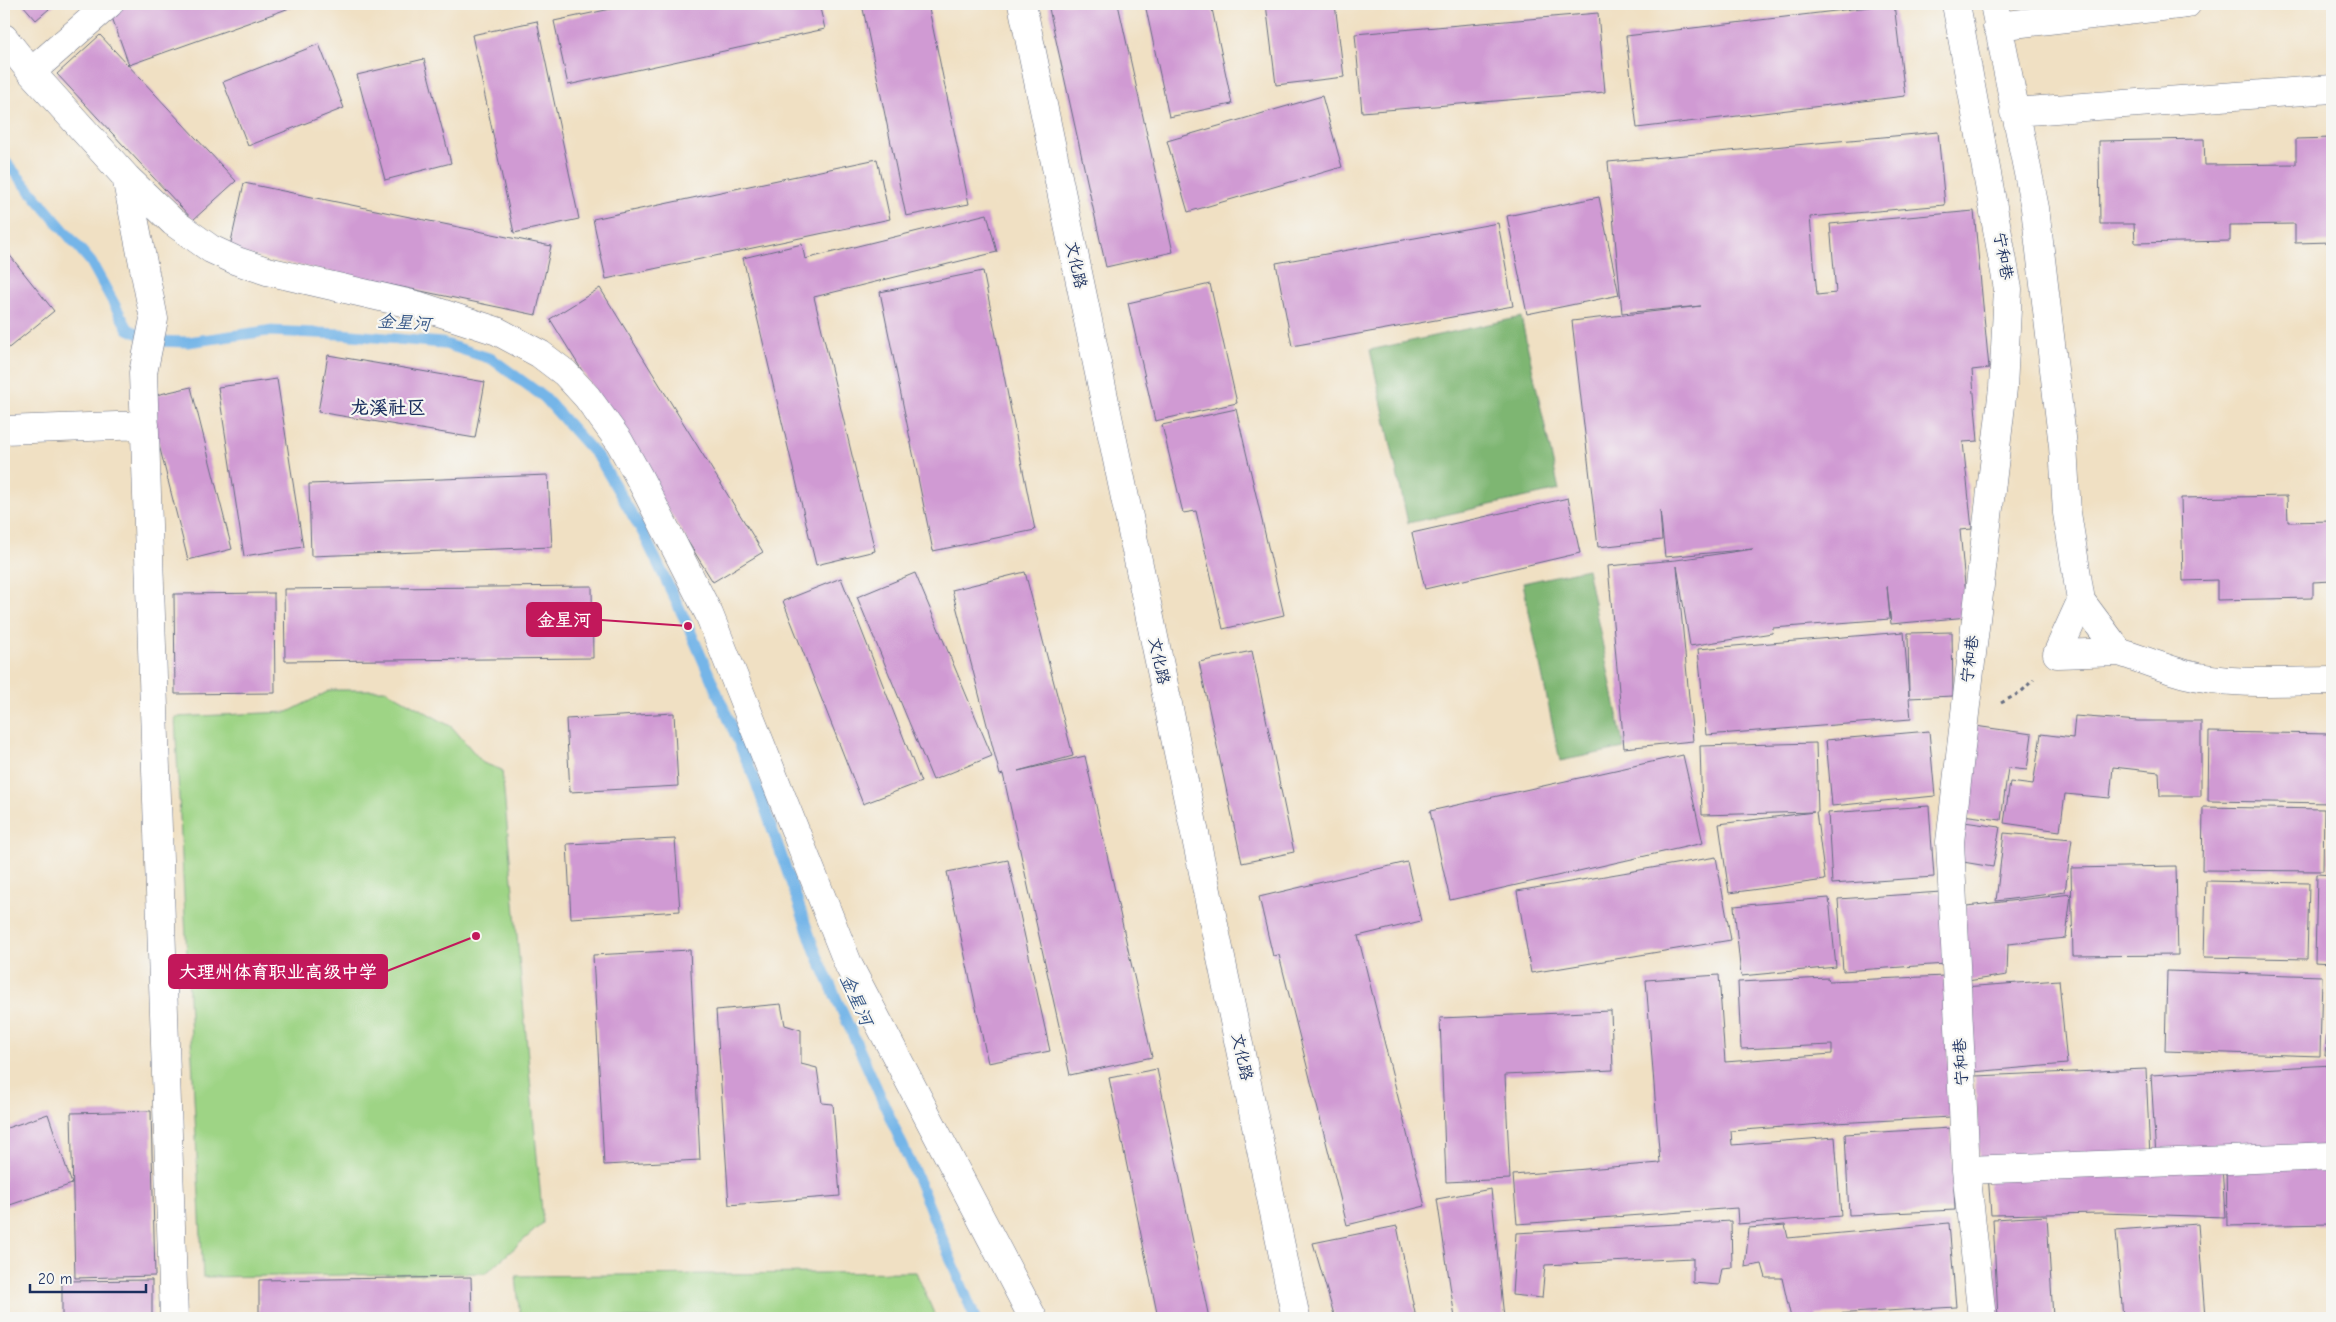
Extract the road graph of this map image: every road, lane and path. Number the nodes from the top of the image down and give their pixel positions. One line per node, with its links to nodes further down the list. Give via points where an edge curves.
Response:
1 (109, 4): 7 (street)
2 (1022, 4): 22 (street, 文化路)
3 (1956, 4): 17 (street, 宁和巷, via 2008,288 2003,388)
4 (2188, 4): 5 (street)
5 (1996, 15): 9 (street)
6 (4, 38): 7 (street)
7 (31, 72): 10 (street)
8 (2332, 89): 9 (street)
9 (2014, 112): 13 (street, via 2035,208 2063,446 2067,513)
10 (126, 177): 11 (street, via 154,319 143,372); 21 (street, via 173,222 224,255 267,271 420,306 497,331 540,354 565,373 587,397 619,441 709,614 849,966)
11 (145, 425): 12 (street); 20 (street)
12 (4, 430)
13 (2082, 601): 14 (street); 15 (street)
14 (2119, 652): 15 (street); 16 (street, via 2186,674 2227,680)
15 (2057, 654): 17 (path, via 2021,692 1992,707)
16 (2332, 680)
17 (1964, 711): 19 (street, 宁和巷, via 1950,842)
18 (2332, 1156): 19 (street)
19 (1966, 1170): 23 (street, 宁和巷)
20 (174, 1318)
21 (1033, 1318)
22 (1296, 1318)
23 (1982, 1318)

